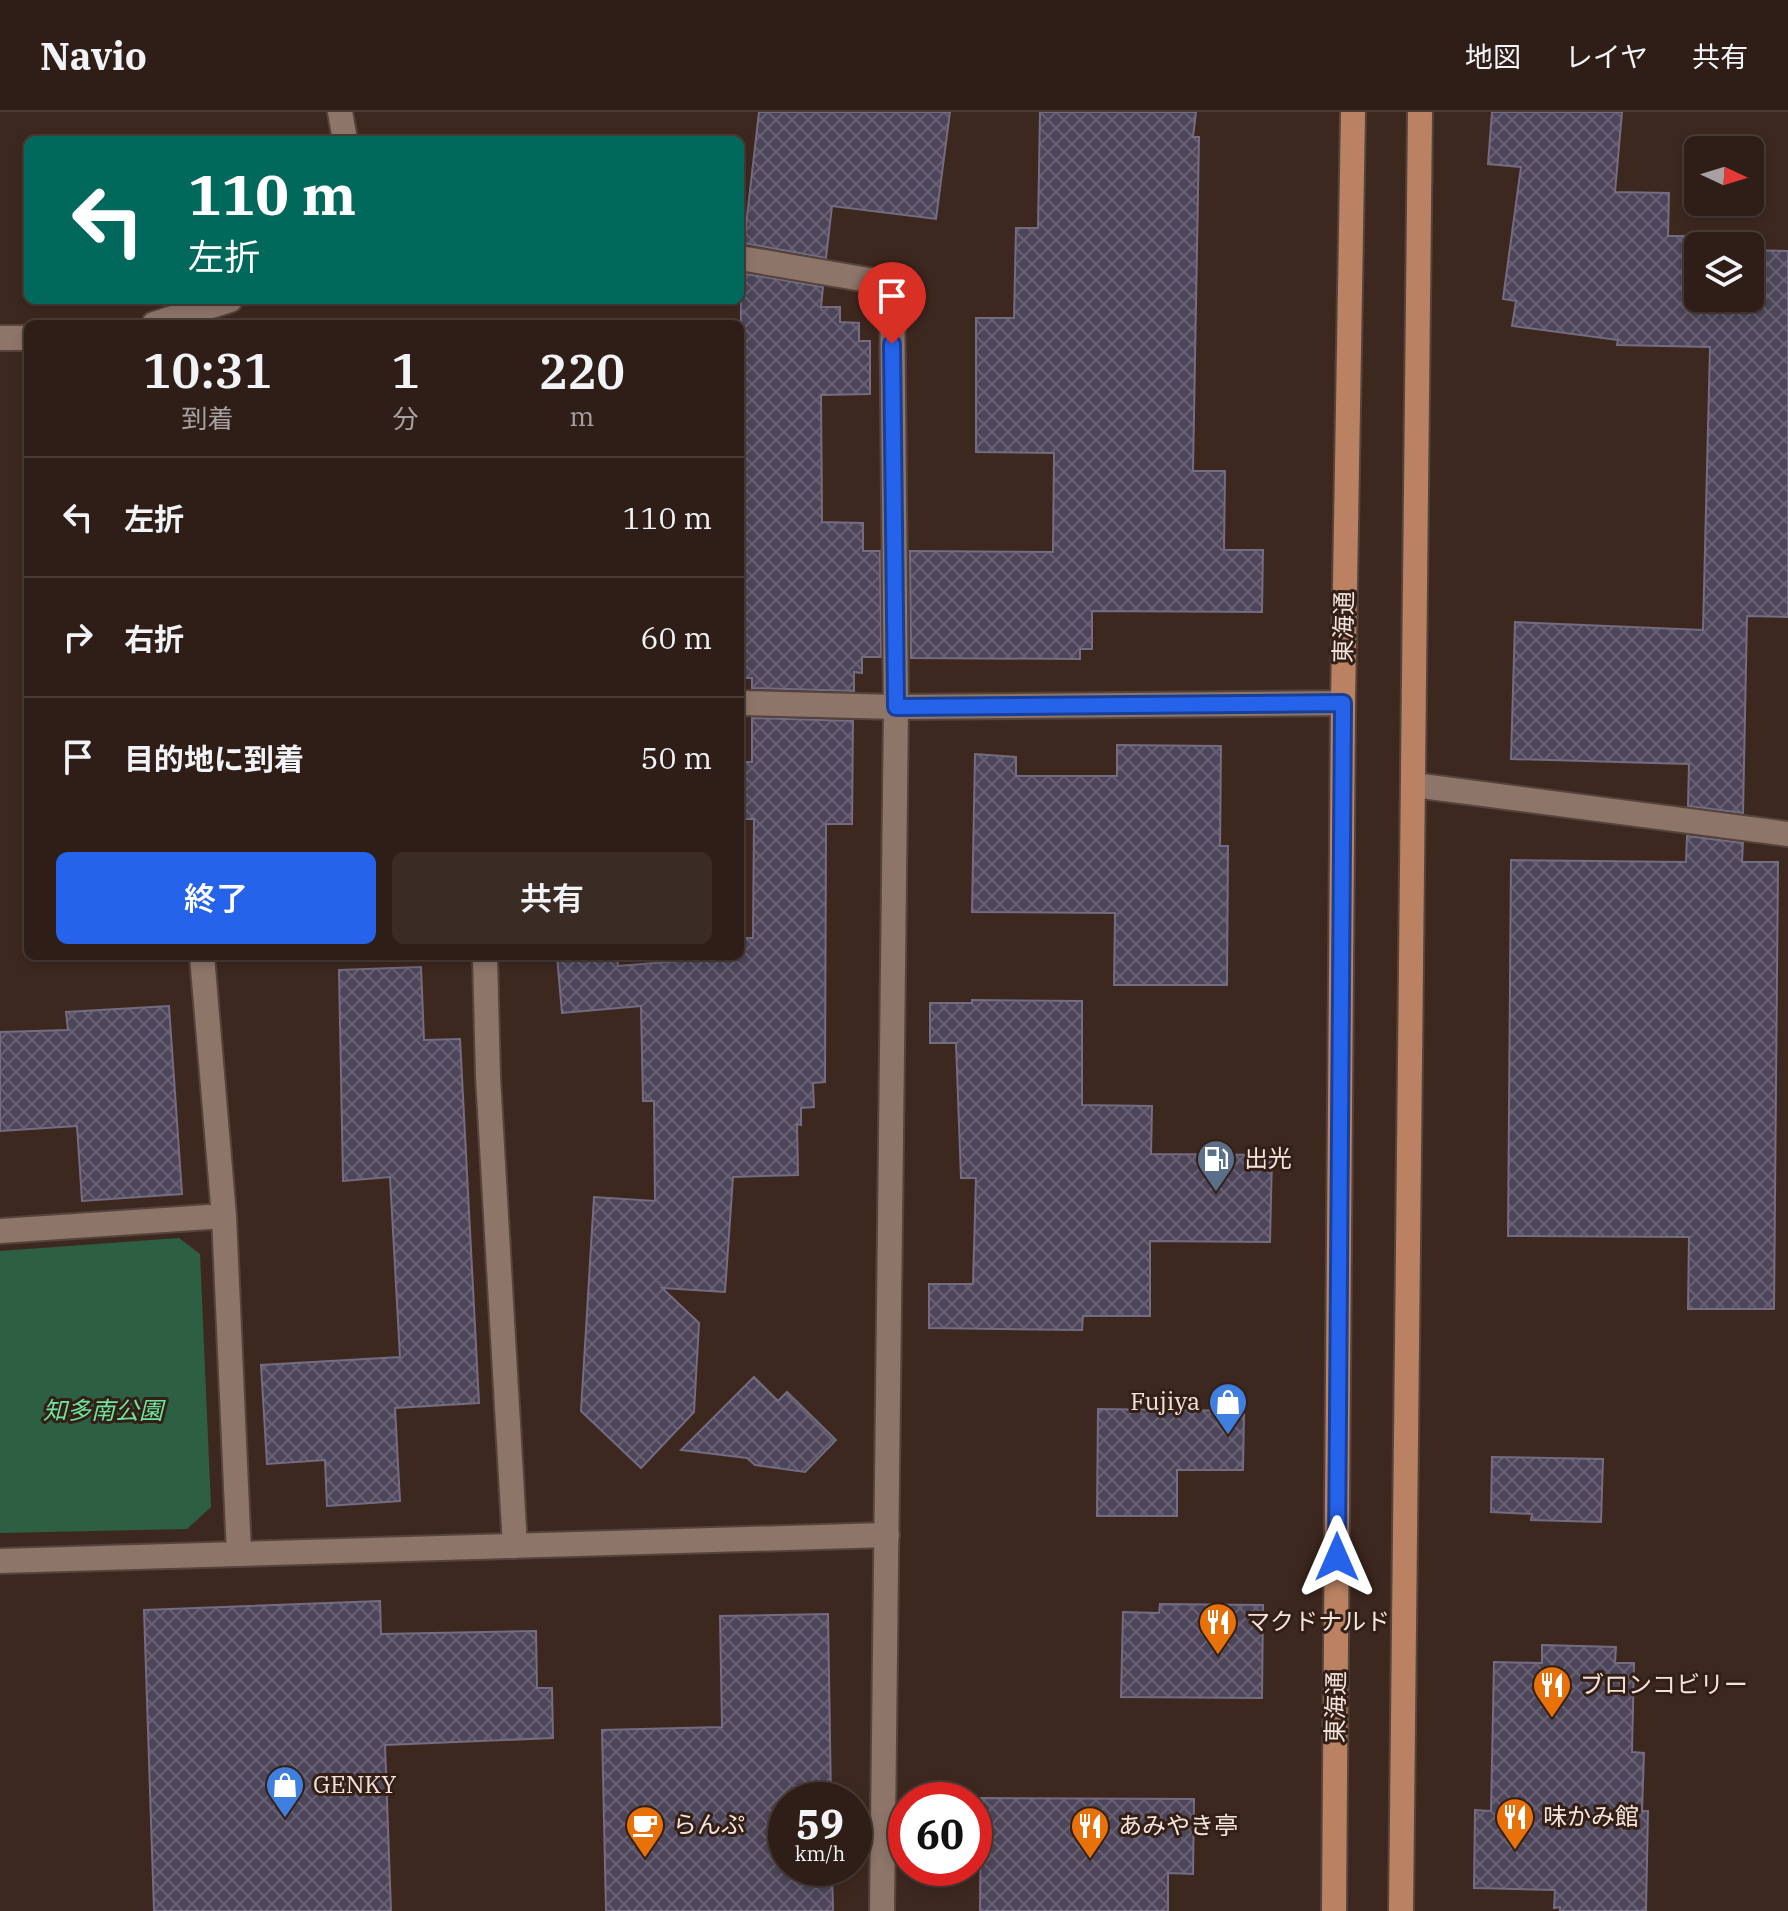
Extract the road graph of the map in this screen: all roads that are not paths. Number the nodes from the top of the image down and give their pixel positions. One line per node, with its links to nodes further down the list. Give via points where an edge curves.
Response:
1 (340, 112): 4 (street)
2 (1353, 112): 11 (main road, 東海通)
3 (1420, 112): 13 (main road)
4 (344, 136)
5 (744, 259): 12 (street, via 892,284)
6 (217, 304): 7 (street)
7 (167, 320)
8 (0, 338): 9 (street)
9 (24, 338)
10 (744, 703): 12 (street)
11 (1343, 703): 12 (street); 24 (main road, 東海通)
12 (896, 707): 19 (street)
13 (1414, 785): 14 (street); 25 (main road)
14 (1788, 834)
15 (202, 960): 17 (street)
16 (485, 960): 20 (street)
17 (224, 1216): 18 (street); 21 (street)
18 (0, 1231)
19 (887, 1535): 20 (street); 23 (street)
20 (515, 1546): 21 (street)
21 (239, 1554): 22 (street)
22 (0, 1561)
23 (882, 1911)
24 (1334, 1911)
25 (1401, 1911)

